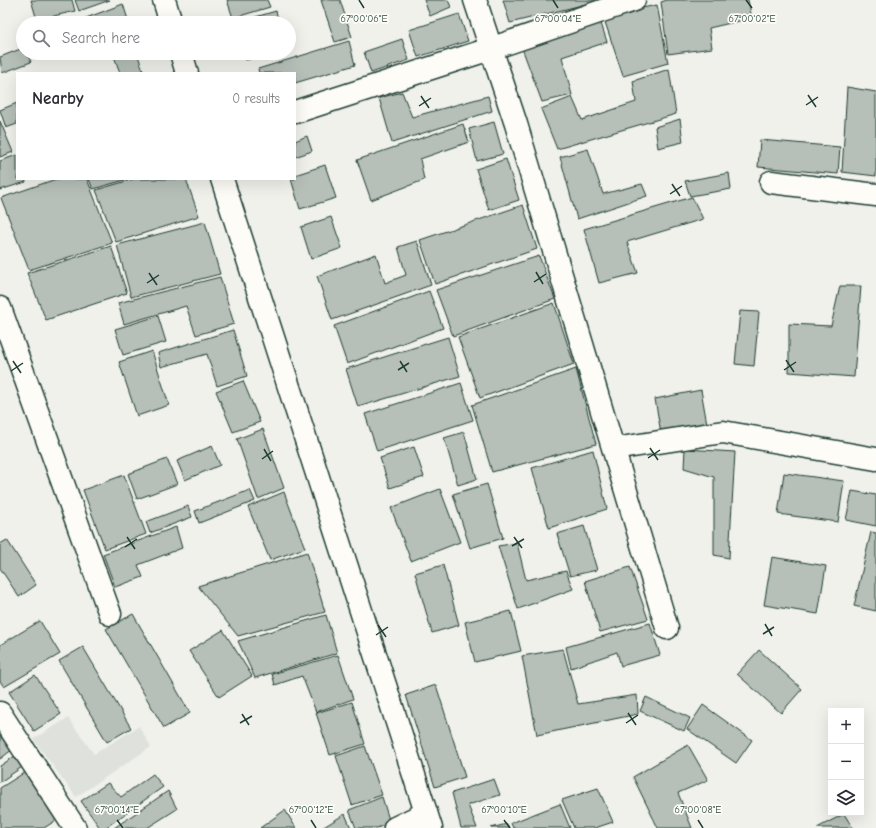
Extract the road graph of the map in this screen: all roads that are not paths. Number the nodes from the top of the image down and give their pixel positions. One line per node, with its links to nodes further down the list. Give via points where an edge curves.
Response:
1 (164, 0): 4 (street)
2 (475, 0): 5 (street)
3 (634, 0): 5 (street)
4 (169, 16)
5 (490, 50): 8 (street); 13 (street, via 516,124)
6 (183, 60): 7 (street)
7 (187, 72)
8 (296, 112)
9 (222, 180): 18 (street)
10 (771, 182): 11 (street)
11 (876, 195)
12 (0, 308): 15 (street)
13 (614, 449): 14 (street, via 723,432); 16 (street)
14 (876, 459)
15 (110, 614)
16 (667, 628)
17 (0, 713): 19 (street)
18 (428, 820): 20 (street)
19 (75, 828)
20 (396, 828)

